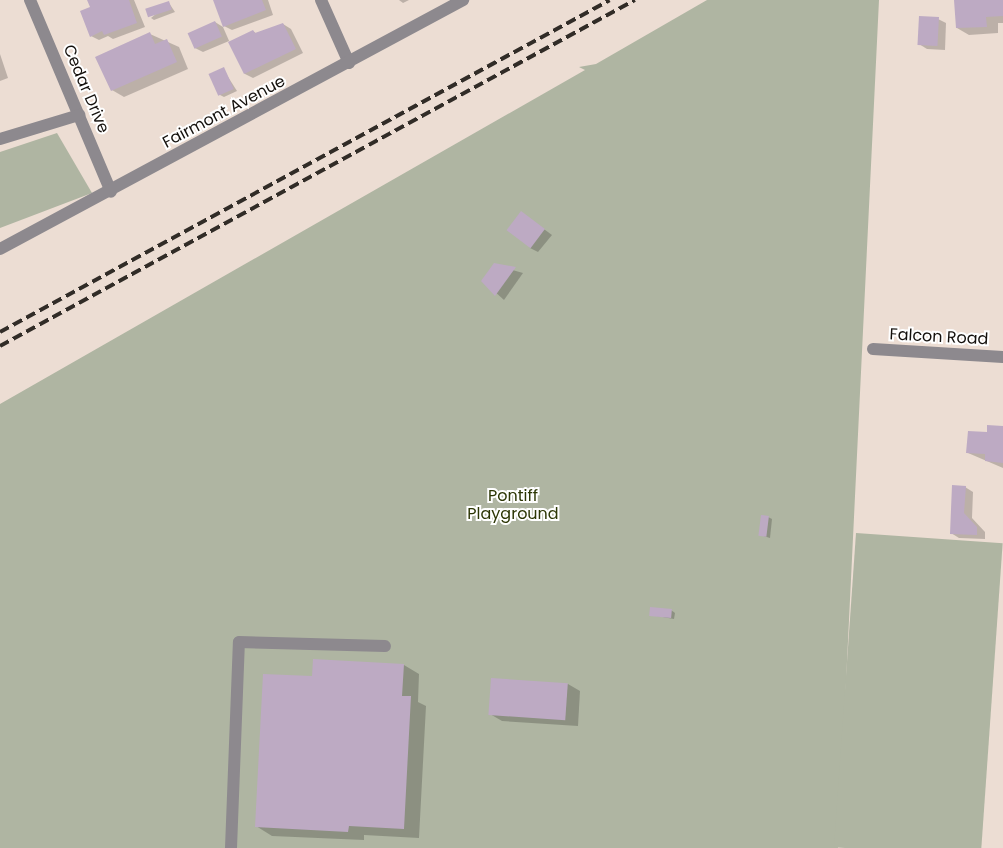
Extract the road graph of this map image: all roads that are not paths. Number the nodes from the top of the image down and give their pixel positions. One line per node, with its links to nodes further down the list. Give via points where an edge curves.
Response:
1 (30, 0): 5 (street, Cedar Drive)
2 (321, 0): 4 (street)
3 (463, 0): 4 (street, Fairmont Avenue)
4 (349, 63): 7 (street, Fairmont Avenue)
5 (79, 115): 6 (street); 7 (street, Cedar Drive)
6 (0, 139)
7 (111, 192): 8 (street, Fairmont Avenue)
8 (0, 250)
9 (873, 349): 10 (street, Falcon Road)
10 (1003, 357)
11 (385, 646): 12 (street, via 239,642)
12 (231, 848)

